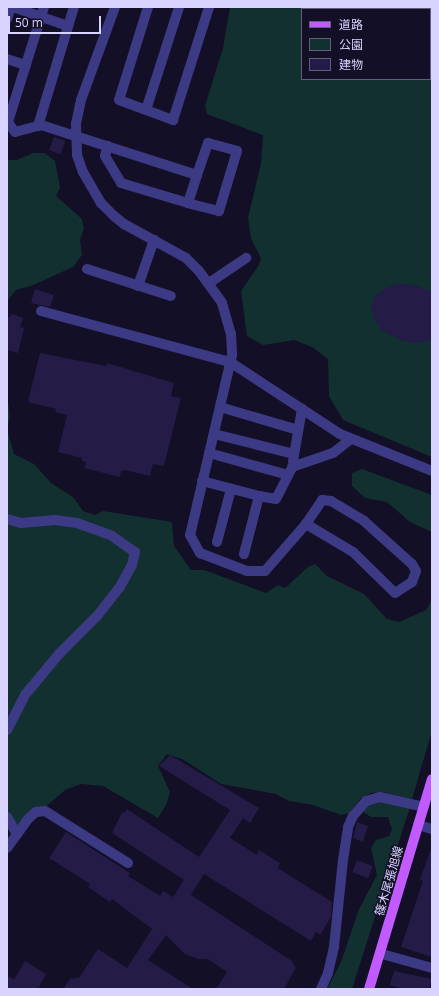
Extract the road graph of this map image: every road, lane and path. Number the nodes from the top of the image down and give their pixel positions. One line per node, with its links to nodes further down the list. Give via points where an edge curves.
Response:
1 (12, 7): 7 (street); 8 (street)
2 (74, 7): 9 (street)
3 (115, 7): 14 (street, via 81,100)
4 (148, 7): 12 (street, via 119,100)
5 (179, 7): 12 (street)
6 (209, 7): 12 (street, via 173,120)
7 (43, 12): 9 (street); 11 (street)
8 (7, 19)
9 (68, 26): 13 (street)
10 (7, 59): 11 (street)
11 (26, 65): 13 (street, via 8,122 15,132)
12 (146, 110)
13 (38, 126): 14 (street)
14 (75, 135): 15 (street); 18 (street, via 77,155 83,172 101,203 124,224)
15 (108, 146): 16 (street); 17 (street, via 105,156 121,183)
16 (197, 175): 17 (street); 17 (street, via 208,143 237,151 219,211)
17 (188, 203)
18 (154, 240): 21 (street, via 186,258); 22 (street)
19 (246, 258): 21 (street)
20 (87, 269): 22 (street)
21 (209, 283): 25 (street, via 222,303 226,315 231,334)
22 (138, 286): 23 (street)
23 (171, 296)
24 (41, 311): 25 (street)
25 (230, 362): 26 (street); 27 (street)
26 (220, 407): 28 (street); 29 (street)
27 (302, 409): 28 (street); 30 (street)
28 (298, 430): 32 (street)
29 (214, 434): 31 (street); 32 (street)
30 (351, 439): 33 (street, via 333,453); 34 (street)
31 (209, 453): 33 (street); 35 (street)
32 (294, 454): 33 (street)
33 (290, 471): 37 (street, via 276,499)
34 (432, 471)
35 (202, 481): 36 (street); 39 (street, via 190,535 200,553 247,571 265,571)
36 (231, 489): 37 (street); 40 (street)
37 (259, 496): 41 (street)
38 (7, 520): 42 (street, via 20,523 55,520 77,523 112,536 135,552 132,565 118,588 98,615 59,654 25,695)
39 (306, 524): 39 (street, via 322,500 331,501 364,520 412,564 416,572 412,582 395,593 353,552)
40 (217, 542)
41 (244, 554)
42 (7, 730)
43 (432, 779): 44 (main road, 篠木尾張旭線)
44 (424, 806): 46 (main road, 篠木尾張旭線); 53 (street, via 380,797 366,801 353,816 348,827 343,860 335,941 328,973)
45 (7, 817): 48 (street)
46 (418, 825): 47 (street); 51 (main road, 篠木尾張旭線)
47 (432, 829)
48 (17, 834): 49 (street); 50 (street, via 33,815 44,811)
49 (7, 848)
50 (128, 863)
51 (382, 954): 52 (street); 54 (main road, 篠木尾張旭線)
52 (432, 968)
53 (321, 989)
54 (369, 989)

